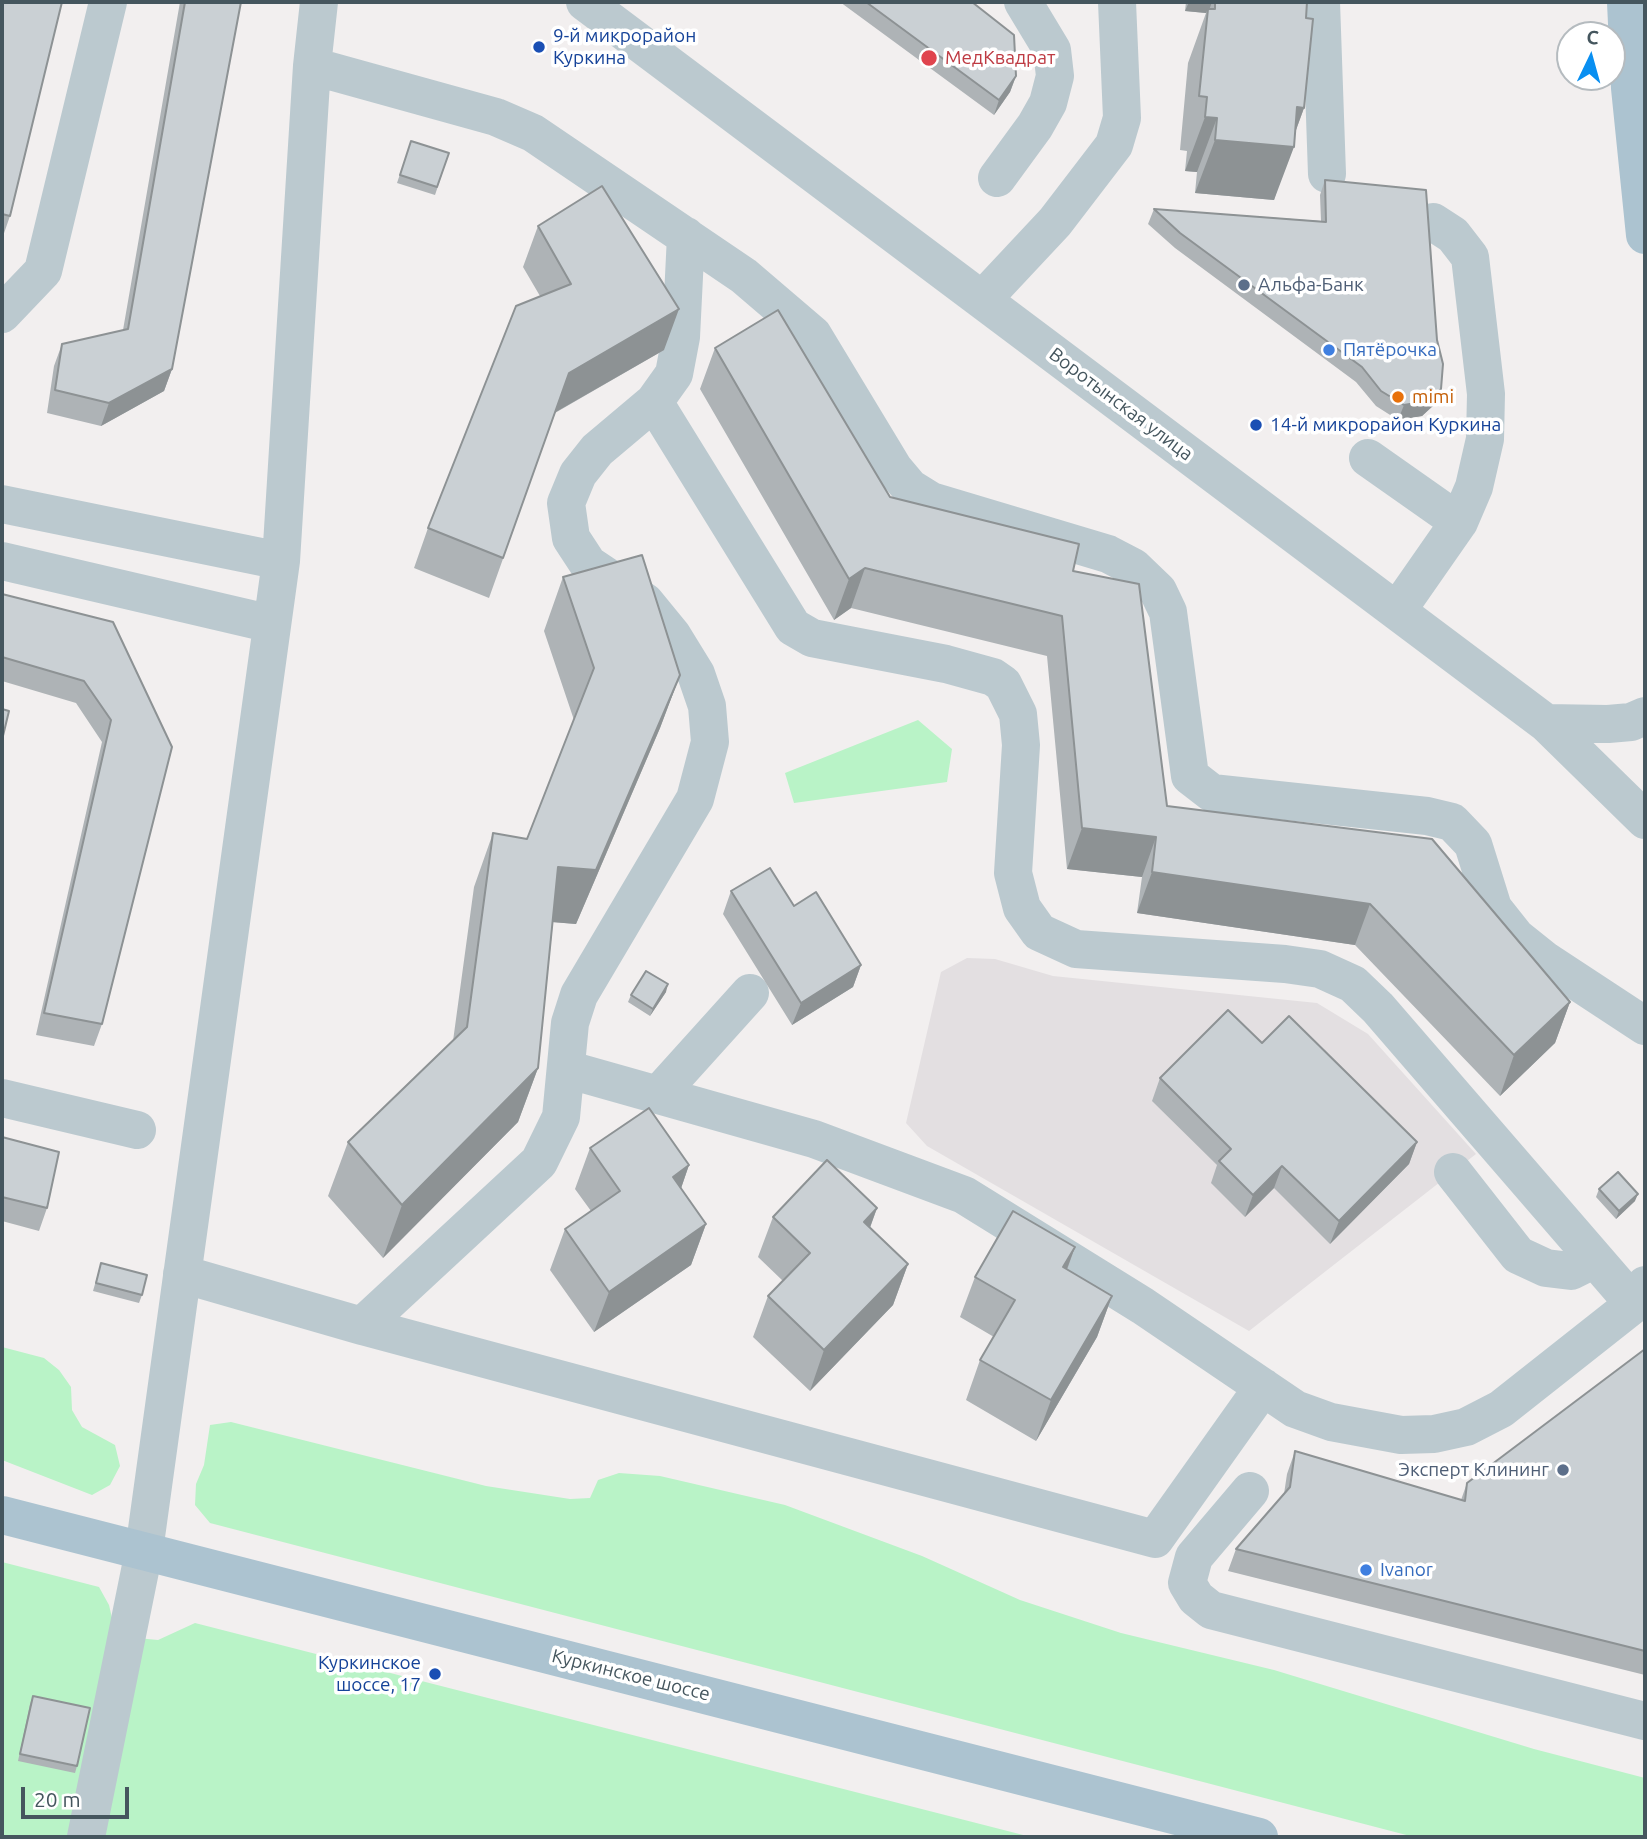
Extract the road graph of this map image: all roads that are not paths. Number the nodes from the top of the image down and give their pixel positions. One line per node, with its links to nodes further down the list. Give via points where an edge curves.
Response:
1 (108, 2): 15 (street, via 43,271)
2 (319, 2): 8 (street)
3 (585, 2): 14 (street, Воротынская улица)
4 (1023, 2): 10 (street, via 1052,50 1055,76 1048,103 1035,126)
5 (1117, 2): 14 (street, via 1122,118 1114,145 1055,222)
6 (1321, 2): 9 (street)
7 (1626, 2): 12 (main road)
8 (312, 66): 13 (street, via 496,117 533,133); 21 (street)
9 (1327, 174)
10 (997, 178)
11 (1433, 222): 19 (street, via 1453,235 1470,257 1486,394 1485,439 1474,487)
12 (1645, 235)
13 (686, 236): 16 (street, via 681,337 674,374); 29 (street, via 744,276 813,335 910,488 931,501 1108,554 1133,567 1158,590 1168,612 1190,776 1212,793 1452,822 1473,844 1493,908 1516,937)
14 (982, 300): 22 (street, Воротынская улица)
15 (2, 314)
16 (654, 402): 30 (street, via 597,450 578,474 566,503 571,538 588,564 645,602 672,635 696,674 707,706 710,743 695,799 579,995 570,1023); 35 (street, via 793,627 812,638 946,664 1003,684 1018,714 1021,745 1013,873 1022,908 1039,932 1076,949 1285,964 1320,969 1353,984)
17 (1368, 458): 19 (street)
18 (2, 504): 21 (street)
19 (1459, 522): 22 (street)
20 (2, 561): 23 (street)
21 (281, 561): 23 (street)
22 (1397, 611): 25 (street, Воротынская улица)
23 (272, 624): 36 (street)
24 (1645, 716): 25 (street, via 1608,724)
25 (1546, 723): 26 (street); 27 (street, Воротынская улица)
26 (1645, 790)
27 (1645, 820)
28 (750, 993): 31 (street)
29 (1645, 1026)
30 (566, 1069): 31 (street); 38 (street, via 561,1116 538,1162)
31 (658, 1095): 39 (street, via 814,1139 964,1195)
32 (2, 1098): 33 (street)
33 (137, 1130)
34 (1453, 1172): 35 (street, via 1518,1255 1546,1268 1571,1271)
35 (1595, 1259): 37 (street)
36 (182, 1274): 38 (street); 42 (street)
37 (1640, 1295): 39 (street, via 1501,1409 1466,1427 1401,1436 1331,1422 1295,1409)
38 (362, 1326): 39 (street, via 1155,1539)
39 (1263, 1387)
40 (1250, 1491): 43 (street, via 1194,1557 1187,1583 1211,1610)
41 (2, 1516): 42 (main road, Куркинское шоссе)
42 (144, 1551): 44 (street); 45 (main road, Куркинское шоссе)
43 (1645, 1721)
44 (86, 1837)
45 (1259, 1837)

